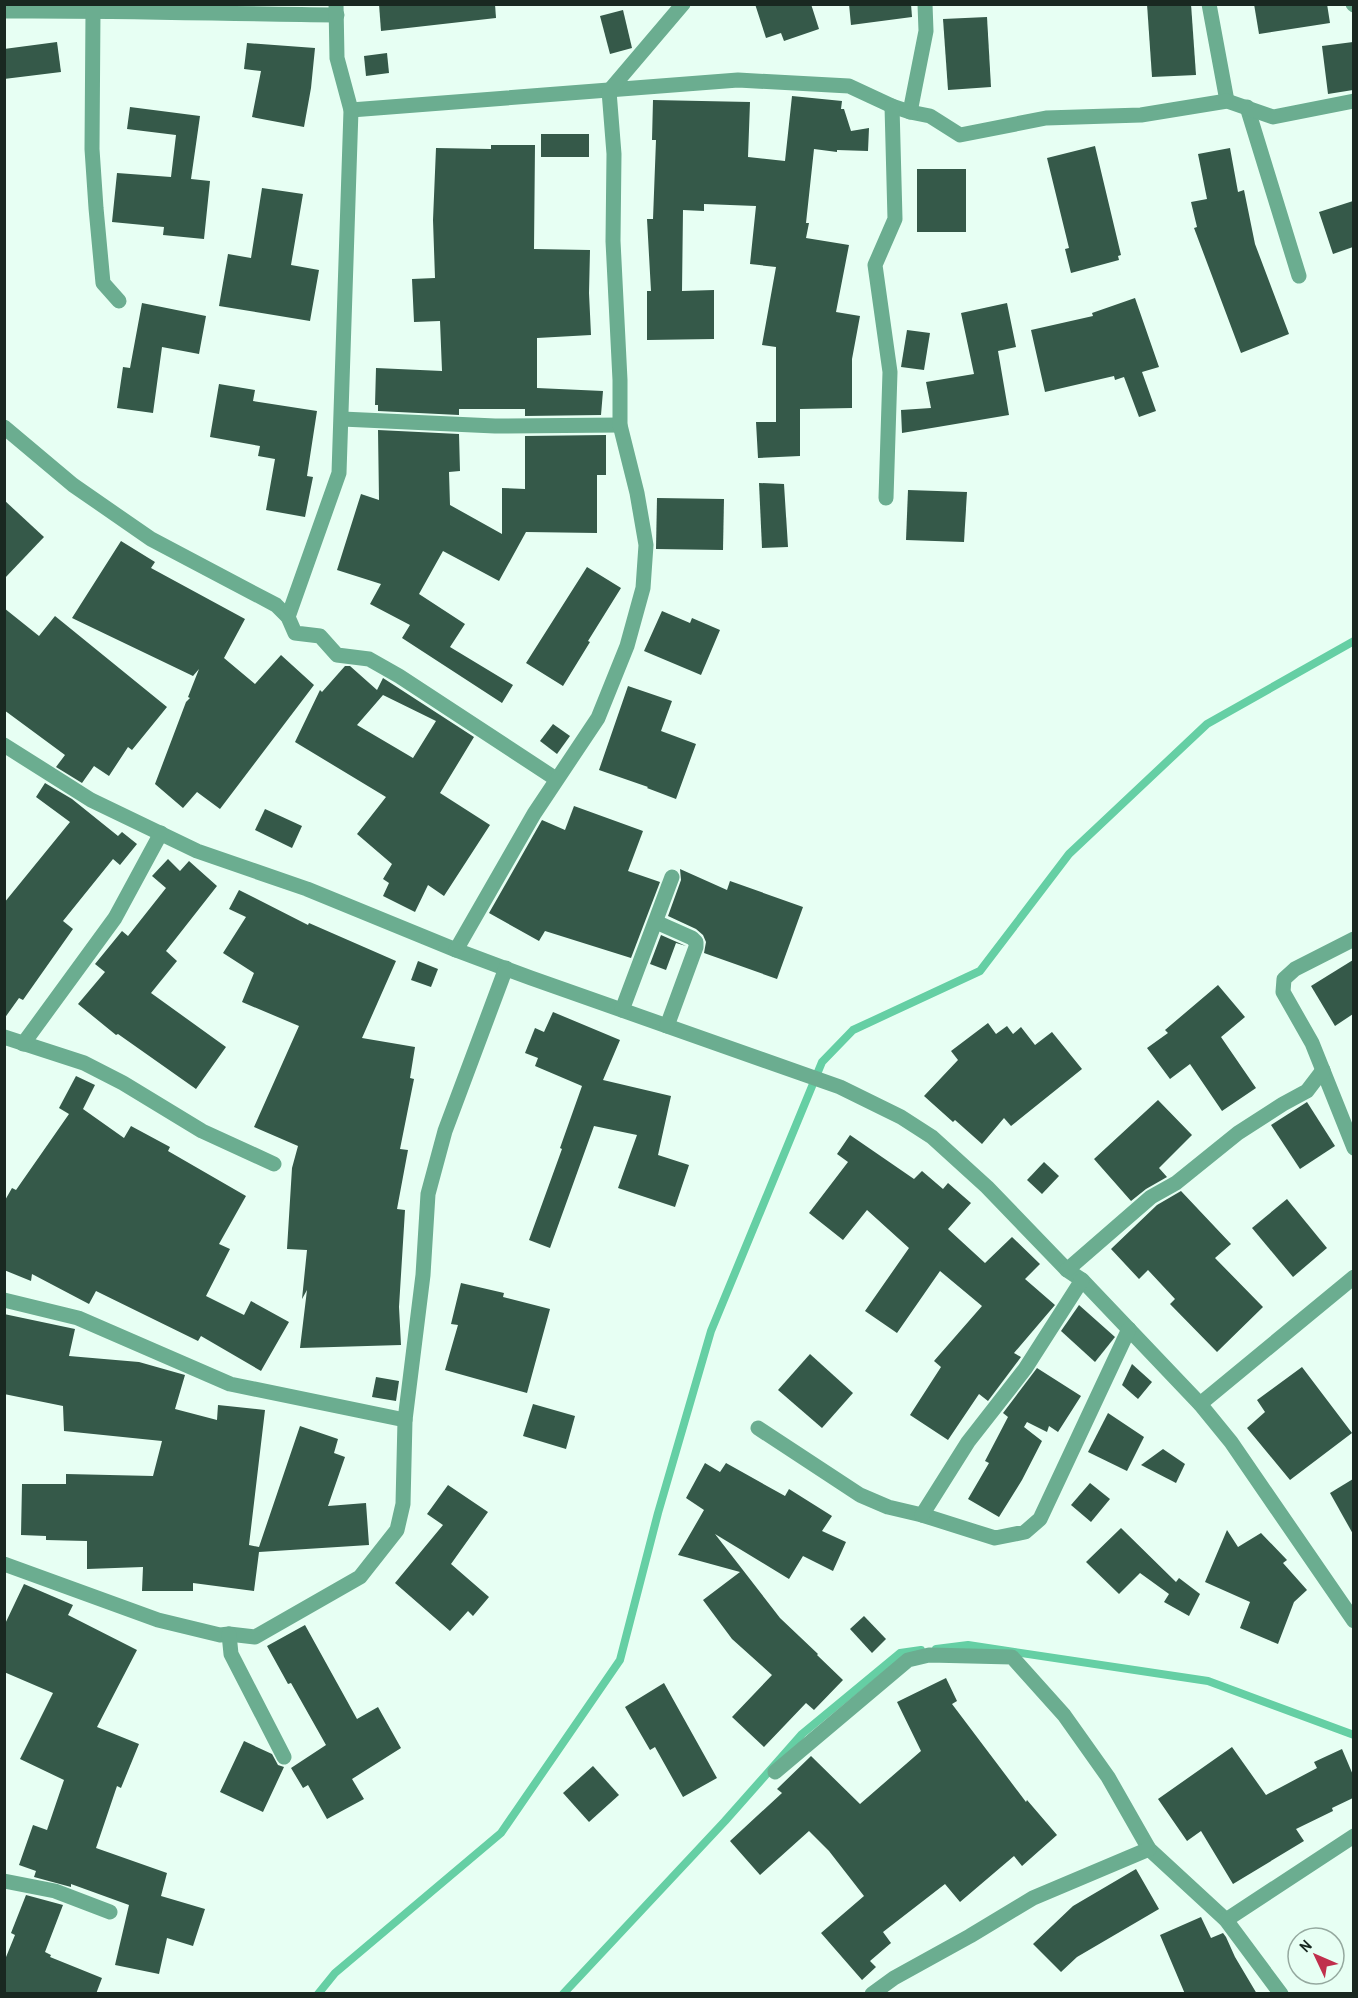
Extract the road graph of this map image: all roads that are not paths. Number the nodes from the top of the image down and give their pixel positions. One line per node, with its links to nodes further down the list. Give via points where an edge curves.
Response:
1 (683, 4): 7 (street)
2 (925, 4): 13 (street, via 926,31)
3 (1209, 4): 8 (street)
4 (93, 10): 5 (street, via 213,14); 6 (street); 15 (street, via 92,149 96,208 103,283)
5 (337, 10): 12 (street, via 337,58)
6 (4, 11)
7 (609, 91): 10 (street, via 738,80 849,86); 12 (street); 17 (street)
8 (1227, 101): 11 (street); 13 (street, via 1141,115 1046,118 960,135 930,116)
9 (1353, 101): 11 (street, via 1273,117)
10 (892, 106): 13 (street); 19 (street, via 895,219 875,265 890,372)
11 (1247, 107): 14 (street)
12 (351, 110): 16 (street)
13 (910, 112)
14 (1299, 276)
15 (119, 301)
16 (342, 419): 17 (street, via 485,426); 20 (street, via 339,473)
17 (620, 425): 22 (street, via 646,545 643,588 627,646 598,718)
18 (4, 427): 20 (street, via 73,485 151,539 276,605)
19 (886, 498)
20 (288, 617): 22 (street, via 295,633 320,636 338,655 369,659)
21 (4, 745): 23 (street, via 91,800)
22 (556, 779): 27 (street)
23 (161, 833): 27 (street, via 197,851 307,889); 32 (street, via 115,918)
24 (672, 877): 25 (street)
25 (656, 922): 29 (street); 30 (street, via 696,942)
26 (1353, 939): 33 (street, via 1295,969 1284,979 1283,992)
27 (456, 950): 28 (street)
28 (506, 968): 29 (street); 44 (street, via 445,1131 428,1194 423,1275)
29 (622, 1010): 30 (street)
30 (667, 1026): 38 (street, via 840,1087 901,1117 932,1137 987,1187)
31 (4, 1037): 32 (street)
32 (23, 1044): 37 (street, via 84,1063 202,1131)
33 (1323, 1070): 34 (street); 35 (street)
34 (1307, 1091): 35 (street); 38 (street, via 1238,1133 1176,1183 1151,1197)
35 (1336, 1104): 36 (street)
36 (1353, 1148)
37 (274, 1164)
38 (1067, 1270): 40 (street)
39 (1353, 1277): 43 (street)
40 (1082, 1280): 42 (street); 46 (street, via 1025,1369 968,1442)
41 (4, 1300): 44 (street, via 78,1318 230,1384)
42 (1129, 1329): 43 (street); 46 (street, via 1040,1519 1025,1532 995,1538)
43 (1200, 1404): 48 (street, via 1231,1442)
44 (405, 1420): 49 (street, via 403,1504 396,1530 360,1577 255,1637)
45 (758, 1428): 46 (street, via 860,1495)
46 (922, 1515)
47 (4, 1564): 49 (street, via 158,1620 202,1632)
48 (1353, 1621)
49 (229, 1634): 50 (street, via 231,1654)
50 (284, 1757)
51 (775, 1772): 53 (street, via 908,1660 929,1654 1012,1657 1064,1715 1108,1777)
52 (1353, 1836): 56 (street)
53 (1149, 1849): 56 (street); 57 (street, via 1033,1898)
54 (4, 1881): 55 (street, via 55,1891)
55 (110, 1912)
56 (1226, 1920): 58 (street)
57 (872, 1994)
58 (1281, 1994)

